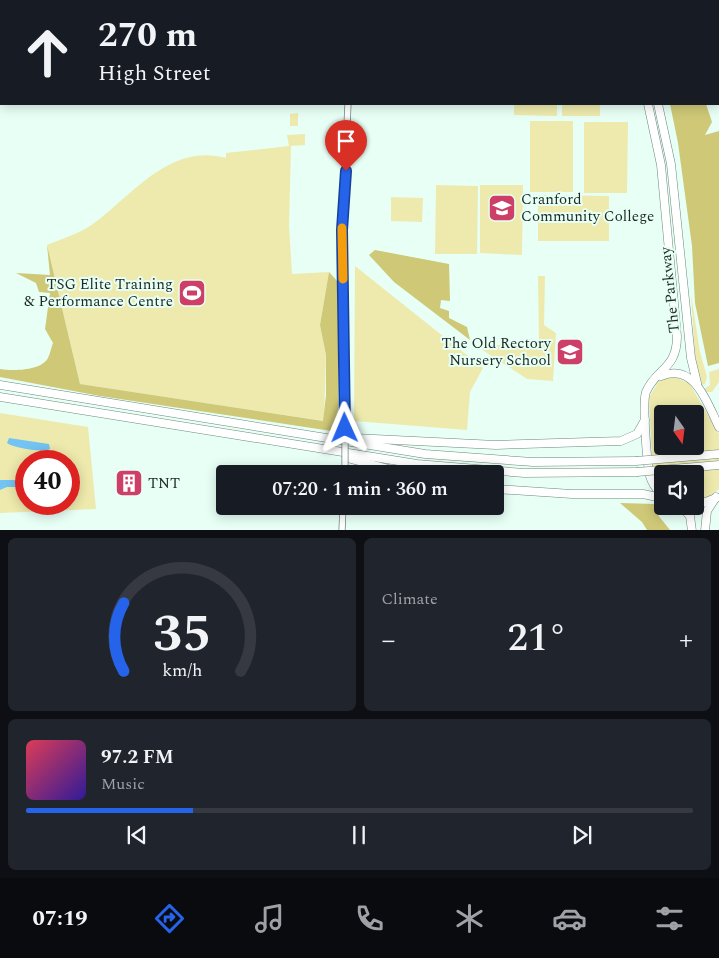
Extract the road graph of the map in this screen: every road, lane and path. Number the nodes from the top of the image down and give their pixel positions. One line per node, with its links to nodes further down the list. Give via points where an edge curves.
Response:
1 (348, 105): 14 (street, bridge, via 342,236)
2 (648, 105): 4 (highway, The Parkway, via 660,165 677,336 672,360)
3 (658, 105): 5 (highway, The Parkway, via 670,164 691,358)
4 (659, 376): 5 (highway, via 675,372 690,377); 9 (highway, The Parkway, via 646,392)
5 (697, 384): 8 (highway, The Parkway)
6 (0, 385): 11 (highway)
7 (0, 396): 12 (highway)
8 (716, 417): 10 (highway, The Parkway)
9 (646, 419): 11 (highway, via 637,434 626,440 543,445 426,444); 17 (highway, The Parkway, via 650,477)
10 (719, 427)
11 (294, 434): 13 (highway, bridge, via 401,451 492,460 560,463 636,461)
12 (294, 446): 15 (highway); 16 (highway, bridge, via 467,470 636,472)
13 (719, 454)
14 (345, 465)
15 (371, 465)
16 (719, 465)
17 (654, 484)
18 (504, 490): 19 (highway)
19 (654, 496)
20 (718, 496): 21 (highway); 26 (highway, via 708,511)
21 (704, 502)
22 (343, 515): 24 (street)
23 (689, 515): 25 (highway)
24 (342, 530)
25 (692, 530)
26 (705, 530)

